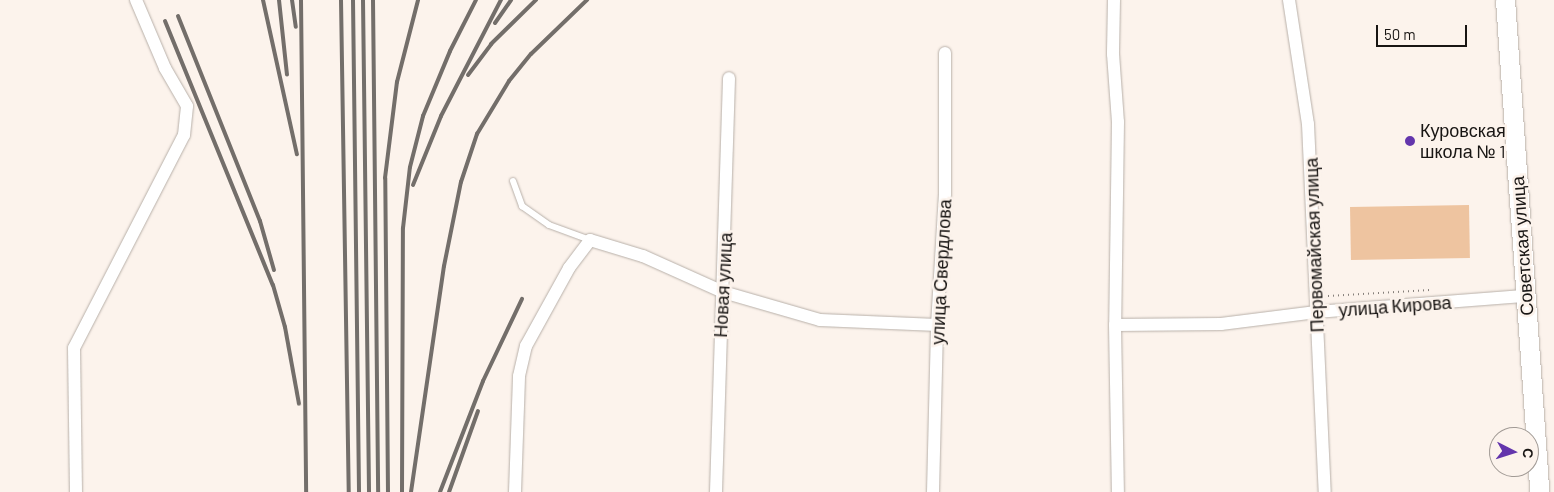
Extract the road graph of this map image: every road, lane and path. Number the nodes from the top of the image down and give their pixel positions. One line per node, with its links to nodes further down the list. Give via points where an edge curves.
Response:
1 (136, 0): 16 (street, via 187,106 184,134 74,348)
2 (1114, 0): 15 (street, via 1113,54 1118,122)
3 (1289, 0): 12 (street, Первомайская улица, via 1308,124)
4 (1505, 0): 11 (street, Советская улица)
5 (945, 53): 14 (street, улица Свердлова, via 945,192)
6 (729, 78): 10 (street, Новая улица)
7 (513, 181): 8 (lane, via 522,206 549,225)
8 (590, 240): 10 (street, via 643,256); 17 (street, via 569,268 526,346 519,376)
9 (1431, 290): 12 (path)
10 (724, 292): 14 (street, via 820,320); 18 (street, Новая улица)
11 (1526, 296): 13 (street, улица Кирова); 22 (street, Советская улица)
12 (1315, 297): 13 (street, Первомайская улица)
13 (1316, 312): 15 (street, улица Кирова, via 1221,324); 21 (street, Первомайская улица)
14 (937, 325): 19 (street, улица Свердлова)
15 (1115, 325): 20 (street)
16 (76, 492)
17 (516, 492)
18 (716, 492)
19 (933, 492)
20 (1118, 492)
21 (1325, 492)
22 (1538, 492)

